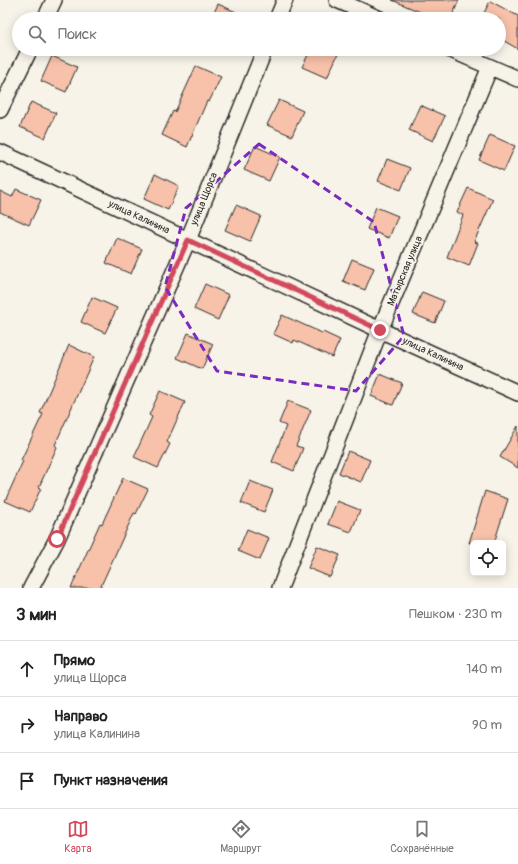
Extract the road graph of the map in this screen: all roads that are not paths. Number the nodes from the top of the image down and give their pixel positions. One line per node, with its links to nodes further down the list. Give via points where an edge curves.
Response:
1 (54, 0): 4 (street)
2 (285, 0): 5 (street)
3 (337, 0): 6 (street)
4 (48, 12)
5 (280, 12)
6 (364, 12)
7 (27, 56): 12 (street)
8 (262, 56): 14 (street, улица Щорса)
9 (465, 56): 10 (street)
10 (490, 67): 11 (street); 15 (street, Матырская улица)
11 (518, 79)
12 (0, 110)
13 (0, 152): 14 (street, улица Калинина)
14 (188, 240): 15 (street, улица Калинина); 17 (street, улица Щорса, via 57,539)
15 (380, 330): 16 (street, улица Калинина); 18 (street, Матырская улица)
16 (518, 393)
17 (30, 588)
18 (280, 588)

